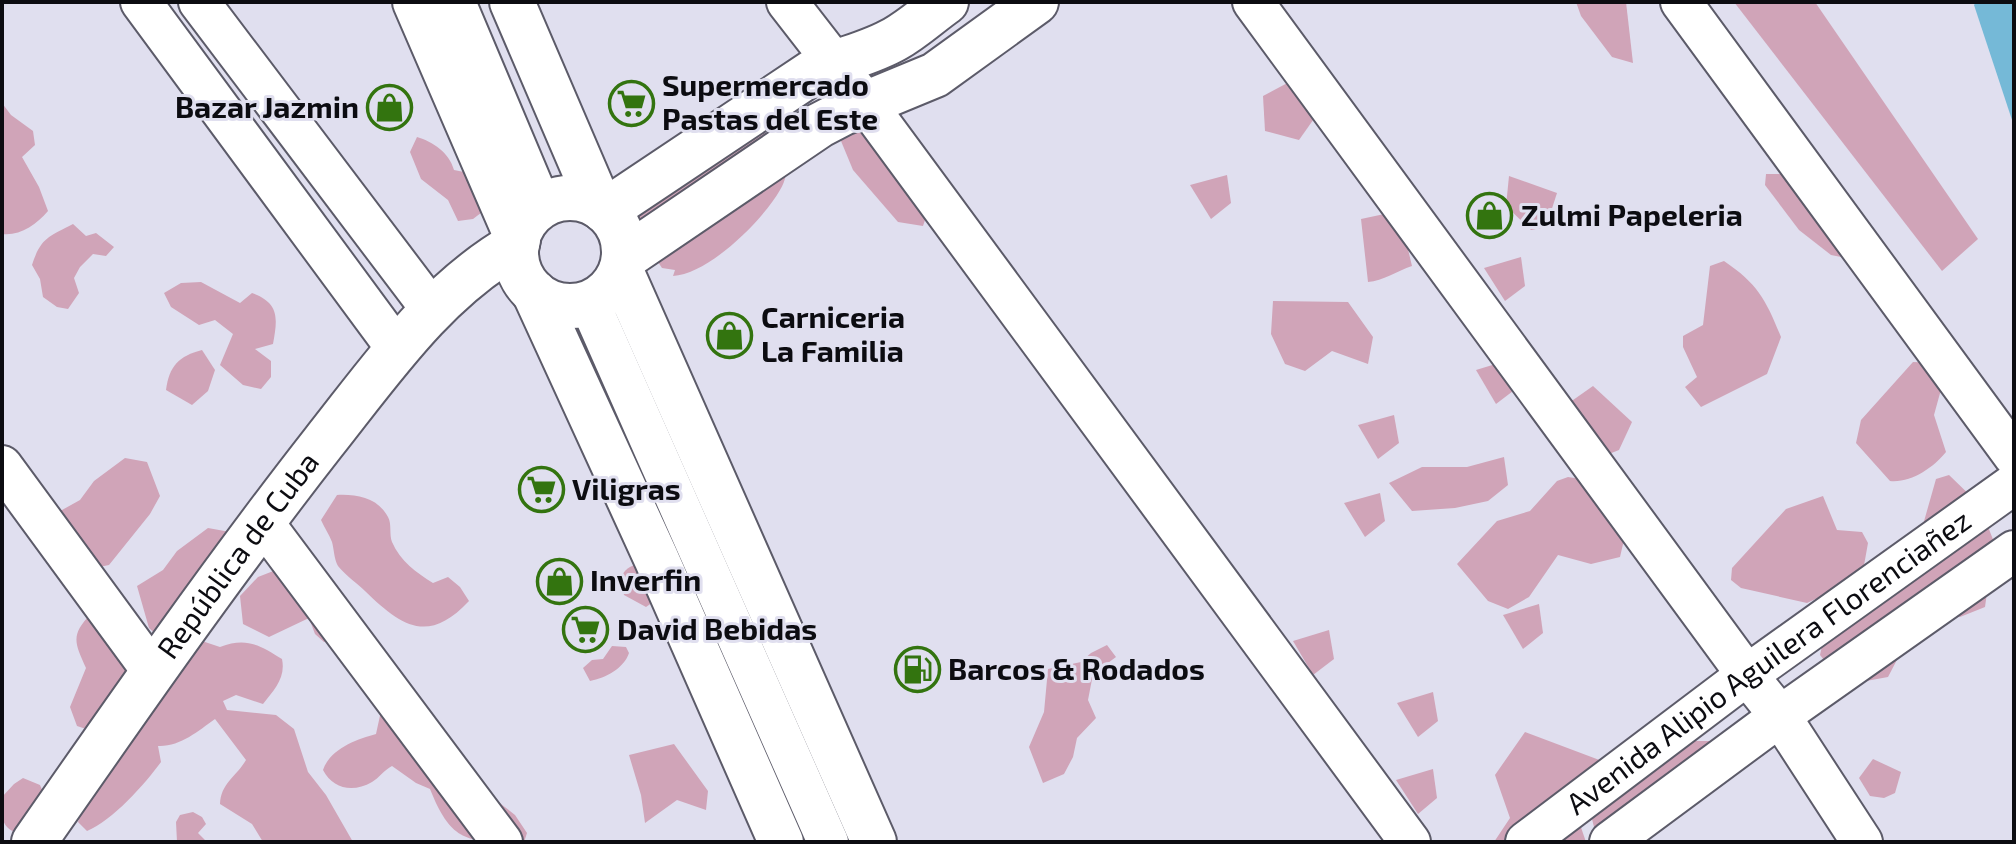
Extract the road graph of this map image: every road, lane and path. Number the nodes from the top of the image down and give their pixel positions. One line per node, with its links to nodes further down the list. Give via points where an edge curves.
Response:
1 (141, 2): 19 (street)
2 (199, 2): 17 (street)
3 (415, 2): 14 (main road)
4 (455, 2): 14 (street)
5 (512, 2): 13 (main road)
6 (787, 2): 11 (street)
7 (946, 2): 11 (main road, via 895,39)
8 (1036, 2): 12 (main road, via 935,75)
9 (1253, 2): 26 (street)
10 (1681, 2): 20 (street)
11 (835, 62): 12 (street); 13 (main road)
12 (867, 105): 15 (main road, via 820,125); 33 (street)
13 (602, 209): 14 (main road, via 575,198 562,199); 15 (main road, via 620,232)
14 (525, 230): 16 (main road, via 518,266); 17 (main road, República de Cuba)
15 (622, 264): 18 (main road, via 606,293); 32 (main road)
16 (531, 289): 17 (main road, via 496,276); 18 (main road, via 556,304); 30 (main road)
17 (446, 297): 19 (main road, República de Cuba)
18 (589, 302): 31 (street)
19 (397, 349): 23 (main road, República de Cuba)
20 (2014, 456)
21 (2, 466): 25 (street)
22 (2014, 484): 26 (street, Avenida Alipio Aguilera Florenciañez)
23 (262, 521): 25 (main road, República de Cuba); 29 (street)
24 (2014, 551): 27 (street, Avenida Alipio Aguilera Florenciañez)
25 (153, 672): 28 (main road, República de Cuba)
26 (1747, 675): 27 (street); 34 (street, Avenida Alipio Aguilera Florenciañez)
27 (1780, 716): 35 (street, Avenida Alipio Aguilera Florenciañez); 36 (street)
28 (34, 842)
29 (502, 842)
30 (781, 842)
31 (828, 842)
32 (874, 842)
33 (1410, 842)
34 (1526, 842)
35 (1610, 842)
36 (1862, 842)

